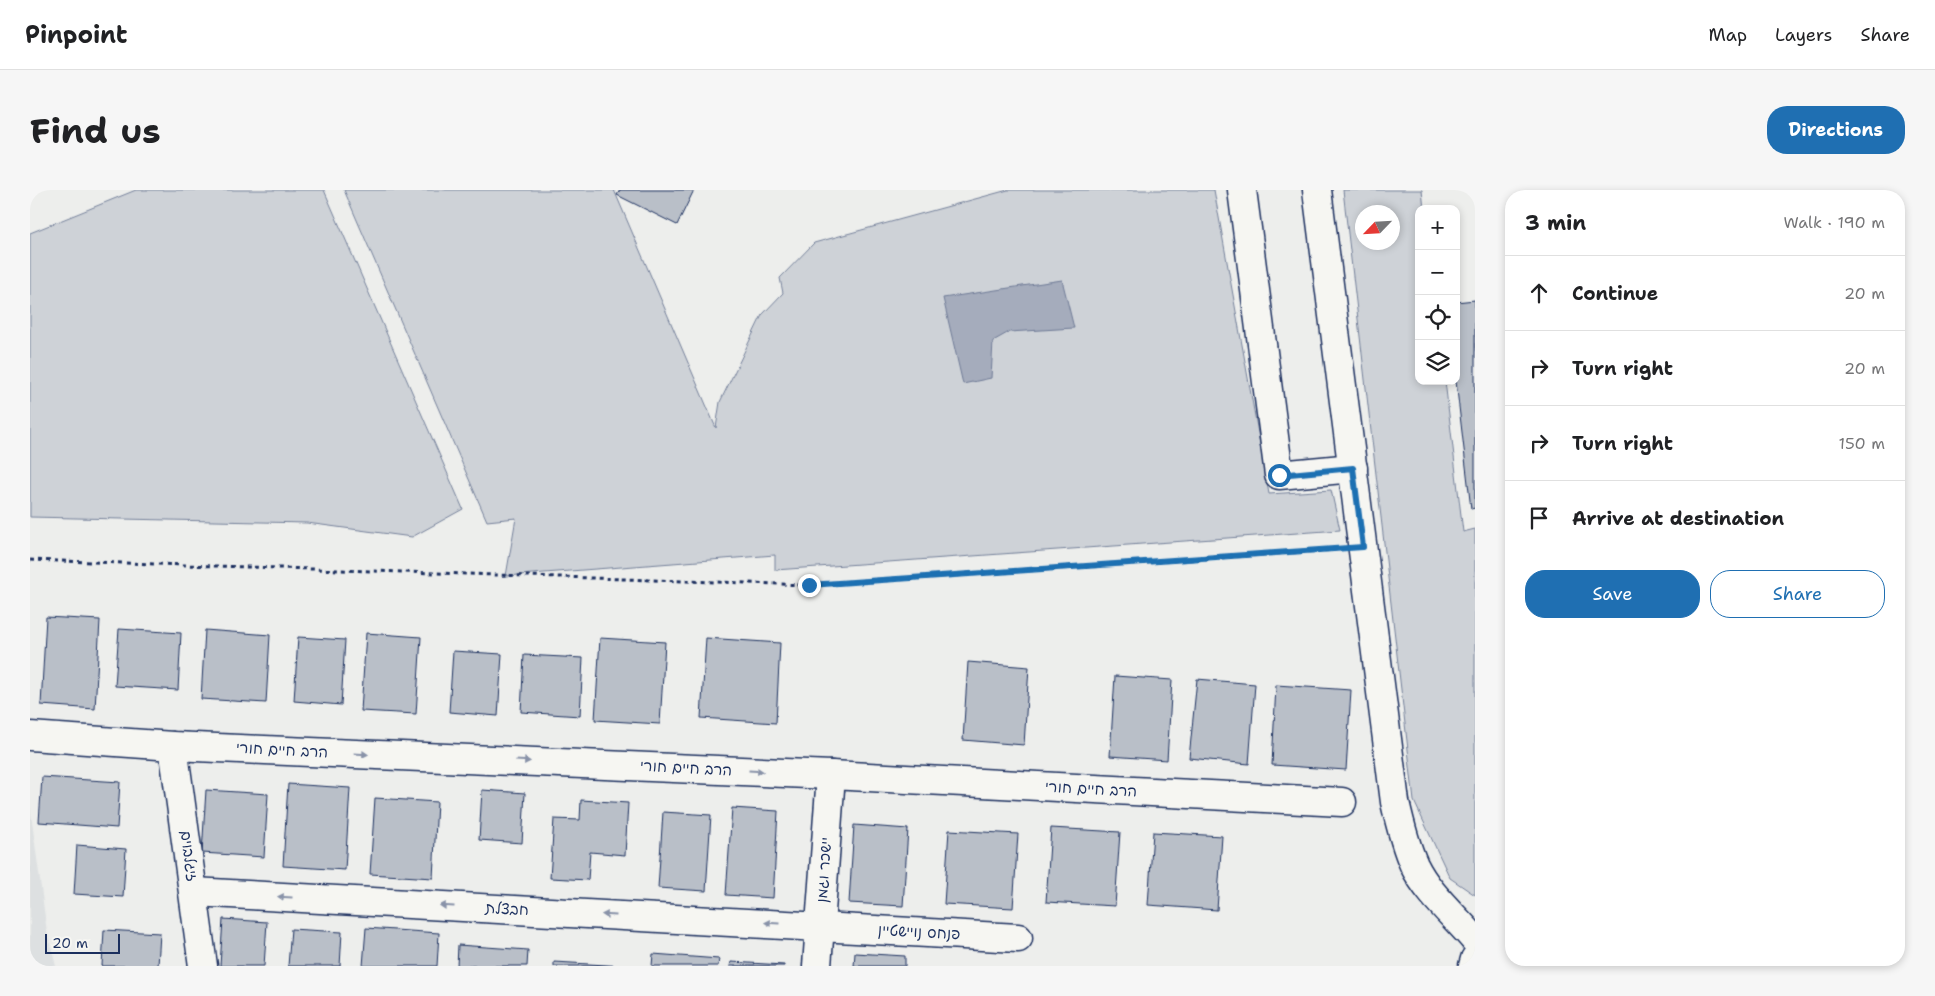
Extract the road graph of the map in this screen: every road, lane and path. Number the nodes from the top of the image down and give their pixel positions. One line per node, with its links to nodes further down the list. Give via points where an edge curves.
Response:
1 (1242, 190): 3 (street, via 1279,475)
2 (1317, 190): 3 (street)
3 (1353, 468): 4 (street)
4 (1363, 547): 5 (path, via 809,585); 13 (street, via 1395,802 1402,834 1415,866 1430,890)
5 (30, 560)
6 (30, 736): 7 (street, הרב חיים חורי)
7 (172, 746): 8 (street, הרב חיים חורי, one-way to 8); 10 (street, זיגלבוים)
8 (831, 775): 9 (street, הרב חיים חורי); 11 (street, יישכר וגמן)
9 (1342, 802)
10 (194, 892): 11 (street, חבצלת, one-way to 10); 15 (street, זיגלבוים)
11 (820, 926): 12 (street, פנחס נויישטיין); 16 (street, יישכר וגמן)
12 (1018, 938)
13 (1475, 940)
14 (1475, 959): 17 (street)
15 (203, 966)
16 (817, 966)
17 (1473, 966)

